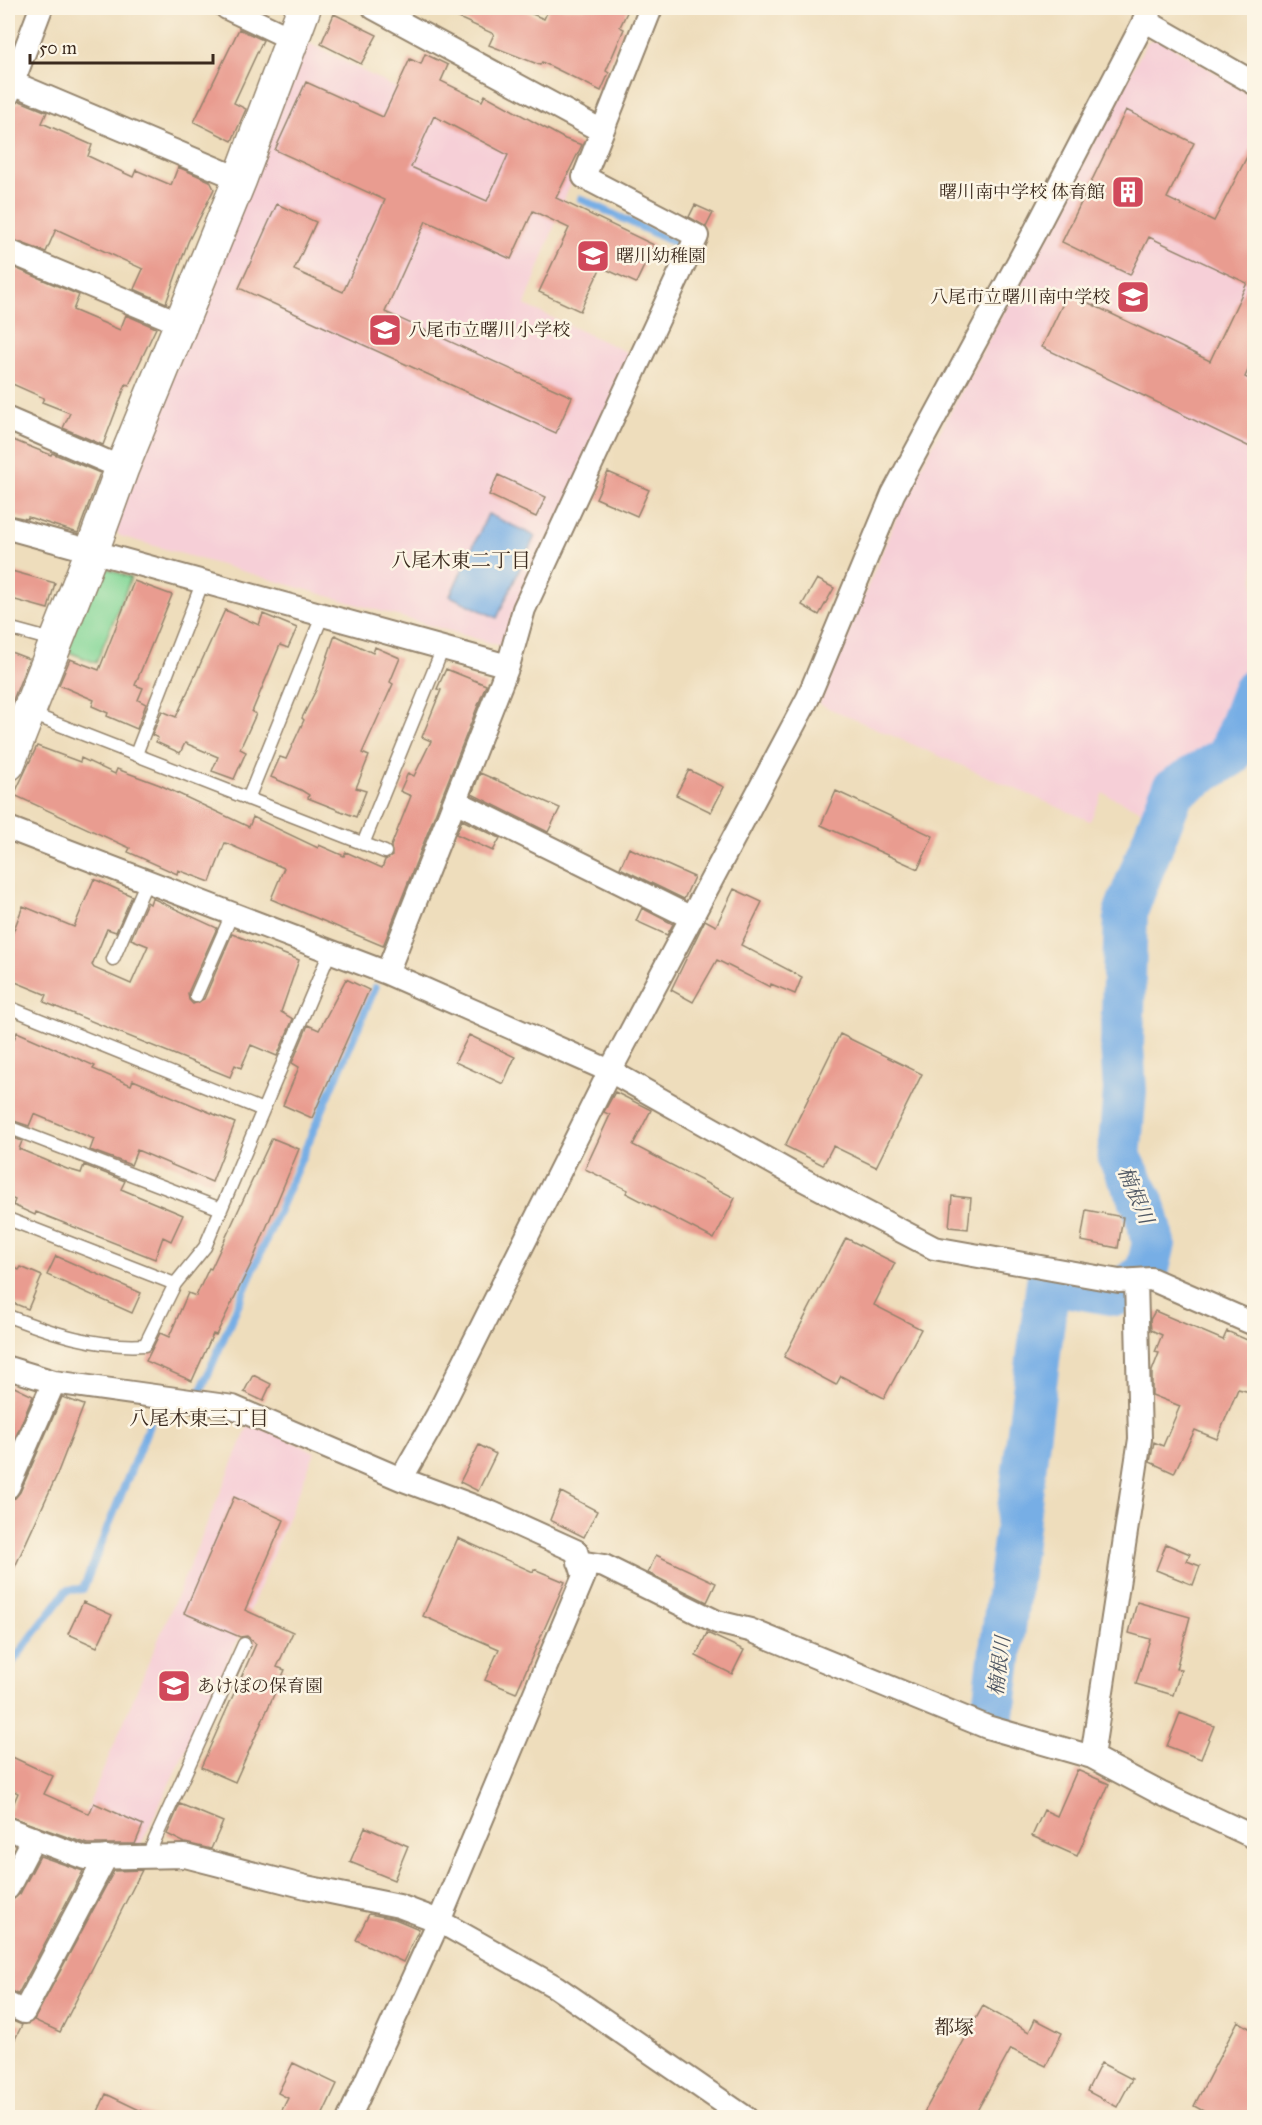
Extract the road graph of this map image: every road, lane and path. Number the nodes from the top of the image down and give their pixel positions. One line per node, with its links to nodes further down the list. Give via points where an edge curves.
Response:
1 (41, 8): 9 (street)
2 (227, 8): 7 (street)
3 (304, 8): 7 (street)
4 (374, 8): 10 (street)
5 (651, 8): 10 (street)
6 (1147, 14): 8 (street); 34 (street, via 893,494 808,698)
7 (292, 39): 11 (street)
8 (1254, 83)
9 (10, 89): 11 (street)
10 (602, 131): 23 (street, via 584,177 697,236 524,609)
11 (240, 179): 13 (street)
12 (8, 251): 13 (street)
13 (180, 323): 15 (street)
14 (8, 419): 15 (street)
15 (122, 468): 17 (street)
16 (8, 528): 17 (street)
17 (92, 551): 18 (street); 21 (street)
18 (203, 581): 19 (street); 25 (lane)
19 (323, 614): 22 (street); 27 (lane)
20 (8, 628): 21 (lane)
21 (56, 641): 24 (street)
22 (443, 648): 23 (street); 30 (lane)
23 (508, 666): 28 (street)
24 (28, 712): 25 (lane); 26 (street)
25 (136, 754): 27 (lane)
26 (8, 764)
27 (248, 799): 30 (lane)
28 (455, 801): 34 (street); 37 (street)
29 (8, 828): 32 (street)
30 (363, 844): 31 (lane)
31 (385, 852)
32 (147, 881): 33 (street); 36 (lane)
33 (232, 914): 35 (street); 38 (lane)
34 (692, 918): 40 (street)
35 (330, 952): 37 (street); 41 (lane)
36 (113, 959)
37 (387, 973): 40 (street)
38 (196, 996)
39 (8, 1007): 41 (lane)
40 (610, 1071): 45 (street, via 934,1248 1119,1281); 51 (street, via 437,1416)
41 (263, 1110): 43 (lane)
42 (8, 1126): 43 (lane)
43 (221, 1209): 46 (lane, via 205,1246)
44 (8, 1219): 46 (lane)
45 (1136, 1280): 48 (street, via 1151,1279); 55 (street, via 1140,1439)
46 (175, 1284): 47 (lane, via 145,1345 121,1347 51,1333)
47 (8, 1316)
48 (1254, 1324)
49 (8, 1368): 50 (street)
50 (54, 1382): 51 (street, via 233,1407); 52 (street)
51 (401, 1479): 53 (street, via 492,1513 576,1551)
52 (8, 1487)
53 (579, 1562): 55 (street, via 604,1566 717,1622 750,1630 987,1727); 62 (street, via 584,1576)
54 (244, 1644): 60 (lane)
55 (1092, 1757): 57 (street)
56 (8, 1829): 58 (street)
57 (1254, 1837)
58 (34, 1838): 59 (street, via 85,1858); 61 (street)
59 (106, 1857): 60 (street); 63 (street, via 24,2012)
60 (147, 1857): 62 (street, via 185,1856 399,1906)
61 (8, 1888)
62 (439, 1921): 64 (street); 65 (street, via 556,1987)
63 (8, 2004)
64 (349, 2118)
65 (746, 2118)

